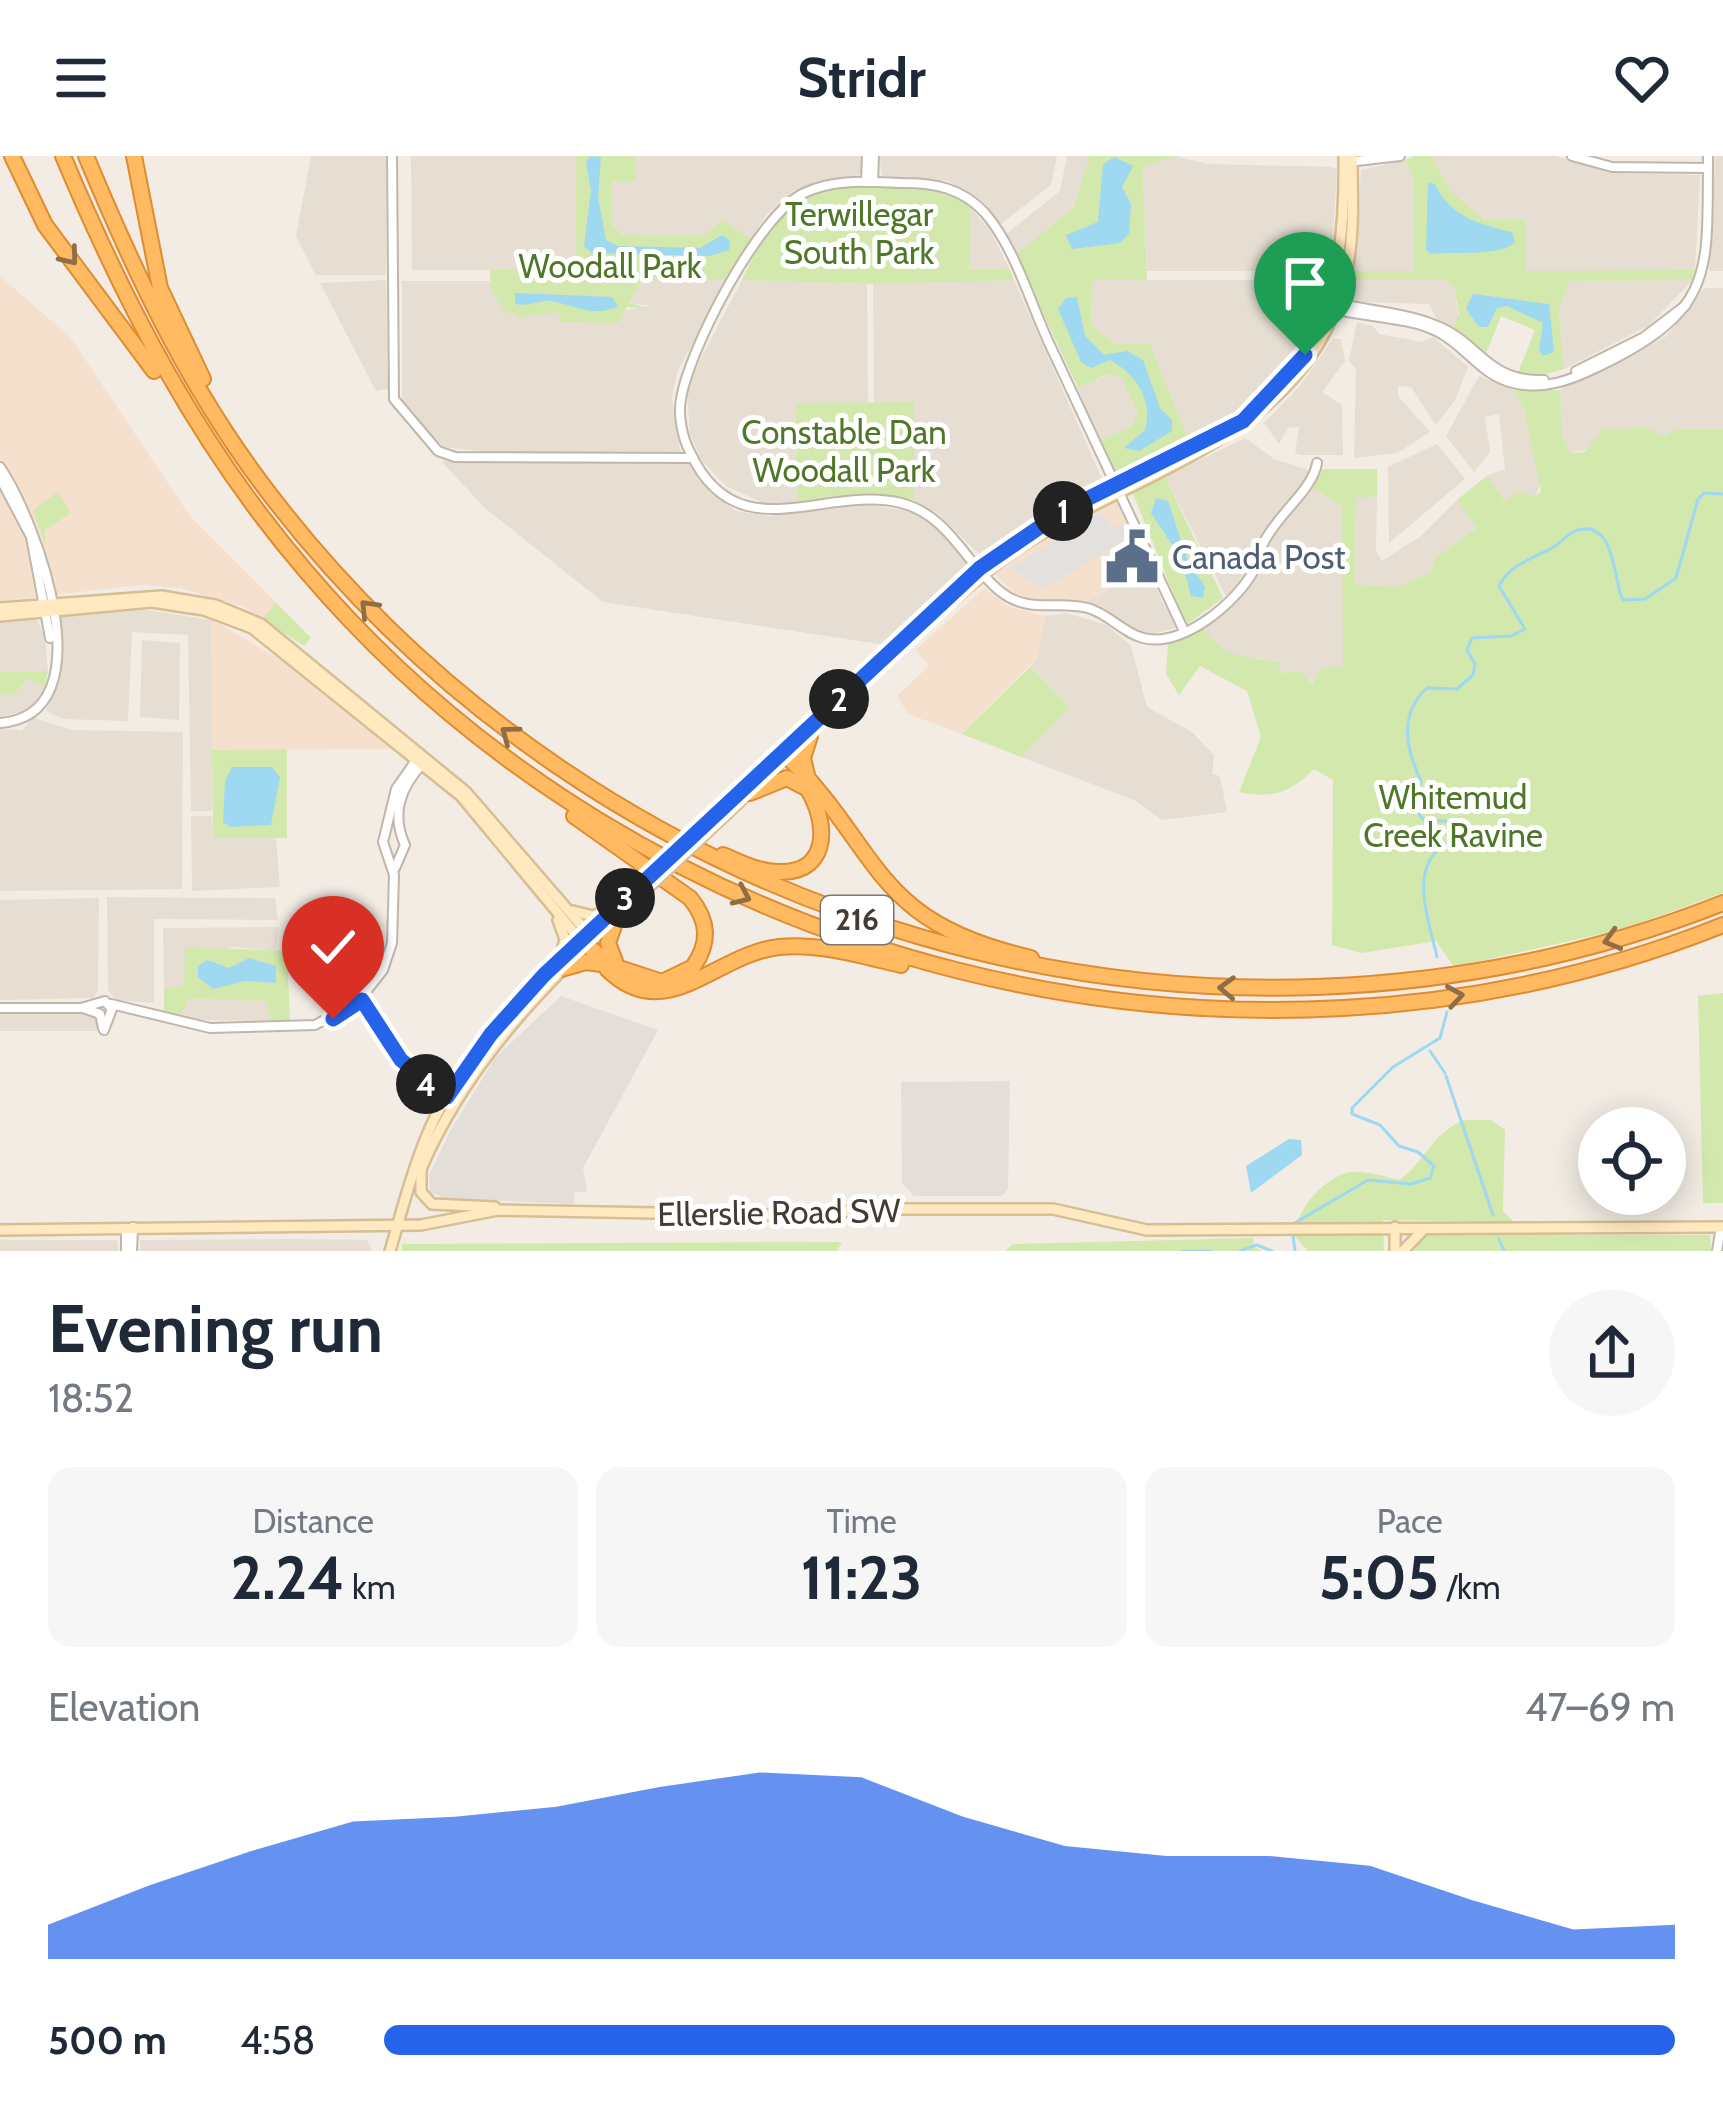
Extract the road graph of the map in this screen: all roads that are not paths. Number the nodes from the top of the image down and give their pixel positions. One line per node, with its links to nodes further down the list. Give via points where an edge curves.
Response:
1 (13, 156): 21 (highway, one-way to 21, via 53,236 129,332 238,498)
2 (63, 156): 21 (highway, 216, via 157,359)
3 (86, 156): 19 (highway, 216, via 169,338)
4 (134, 156): 19 (highway, via 169,311)
5 (392, 156): 15 (street, via 394,402 448,457)
6 (870, 156): 13 (street)
7 (1400, 156): 11 (street)
8 (1571, 156): 12 (street, via 1612,167)
9 (1708, 156): 12 (street)
10 (1348, 158): 11 (street); 14 (main road, via 1351,244)
11 (1383, 159)
12 (1708, 168): 14 (street, via 1706,258 1687,304 1643,344 1568,380 1539,386 1492,375 1428,328)
13 (870, 182): 15 (street, via 806,192 764,227 687,371 680,406); 20 (street, via 939,185 980,208)
14 (1333, 306): 20 (main road, via 1300,363 1248,417)
15 (693, 458): 22 (street, via 730,497 770,512 870,500 908,505 944,527)
16 (1317, 463): 25 (street, via 1311,483 1275,520 1251,574 1220,609)
17 (0, 467): 23 (street, via 33,524)
18 (0, 478): 23 (street, via 32,537)
19 (265, 488): 31 (highway, 216, one-way to 19, via 405,646)
20 (1117, 488): 22 (main road); 25 (street)
21 (279, 539): 27 (highway, 216, via 363,633)
22 (982, 571): 25 (street, via 1007,596 1034,607 1090,609 1149,639); 28 (main road); 29 (main road)
23 (49, 607): 24 (main road); 26 (street, via 54,683 28,718); 30 (main road, via 161,596 239,614 294,646)
24 (0, 612)
25 (1184, 631)
26 (0, 723)
27 (464, 725): 46 (highway, via 697,906 706,935 693,967 662,982); 47 (highway, 216, one-way to 47, via 580,808 718,886 865,945)
28 (810, 736): 29 (main road); 32 (highway, via 802,761)
29 (783, 756): 32 (highway); 33 (main road); 34 (main road)
30 (422, 758): 35 (street, via 397,789); 36 (street, via 399,802); 38 (main road); 40 (main road, via 493,819)
31 (569, 777): 32 (highway, via 719,853 782,873 805,865 822,844); 48 (highway, 216, via 697,852 881,928 998,960)
32 (809, 784): 33 (highway, via 787,778); 48 (highway, via 882,881 932,923 1007,952)
33 (750, 793): 34 (main road)
34 (700, 834): 41 (main road, bridge)
35 (388, 836): 36 (street); 37 (street, via 383,844)
36 (401, 836): 37 (street, via 405,845)
37 (394, 854): 49 (street, via 392,943)
38 (529, 877): 42 (main road); 44 (main road)
39 (1723, 902): 48 (highway, 216, one-way to 48, via 1585,948 1462,974 1300,989)
40 (565, 904): 41 (main road, via 593,916); 44 (main road)
41 (618, 909): 44 (main road); 46 (highway, via 608,943)
42 (554, 910): 44 (main road); 45 (main road, via 565,939)
43 (1720, 927): 47 (highway, 216, one-way to 43, via 1190,1008 1360,1006 1547,979)
44 (587, 939): 45 (main road); 46 (highway); 46 (highway)
45 (560, 965): 46 (highway); 51 (main road); 51 (main road, via 478,1050)
46 (614, 966): 47 (highway, via 631,988 656,994 781,947)
47 (994, 980)
48 (1171, 986)
49 (362, 1000): 50 (street, via 303,1028 203,1028 129,1008); 51 (street, via 401,1060)
50 (0, 1008)
51 (448, 1102): 52 (main road); 53 (main road)
52 (421, 1168): 53 (main road); 54 (main road, via 421,1192 438,1206)
53 (402, 1211): 57 (main road)
54 (536, 1211): 55 (main road, Ellerslie Road SW); 56 (main road, Ellerslie Road SW)
55 (485, 1214): 56 (main road, Ellerslie Road SW); 57 (main road, Ellerslie Road SW)
56 (1074, 1214): 59 (main road, Ellerslie Road SW, via 1147,1230)
57 (398, 1226): 58 (main road, Ellerslie Road SW); 64 (main road)
58 (129, 1227): 62 (main road, Ellerslie Road SW); 63 (street)
59 (1398, 1227): 60 (main road, Ellerslie Road SW); 65 (main road)
60 (1429, 1227): 61 (main road, Ellerslie Road SW); 65 (main road)
61 (1722, 1227): 66 (street)
62 (0, 1230)
63 (129, 1251)
64 (390, 1251)
65 (1400, 1251)
66 (1720, 1251)

